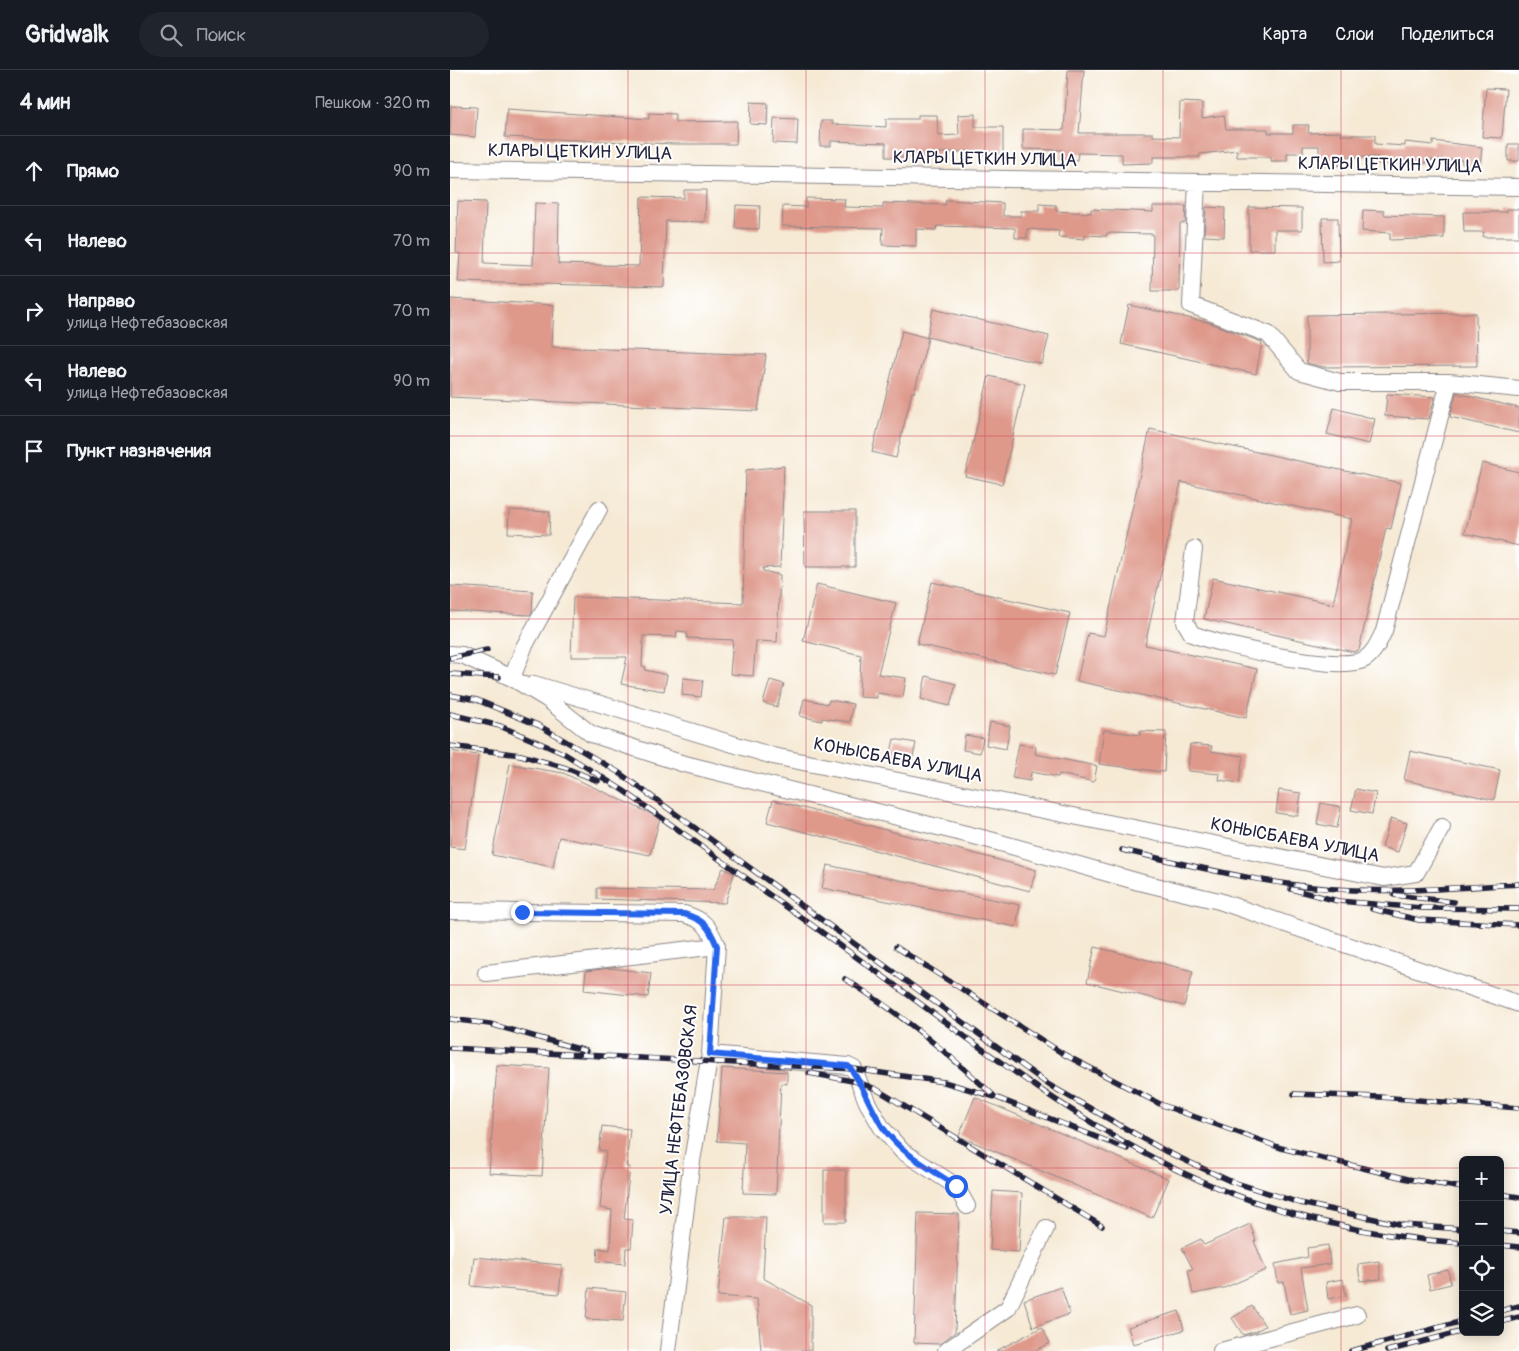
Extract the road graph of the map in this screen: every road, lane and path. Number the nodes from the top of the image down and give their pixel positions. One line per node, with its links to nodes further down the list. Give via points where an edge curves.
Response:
1 (450, 170): 2 (street, КЛАРЫ ЦЕТКИН УЛИЦА)
2 (1197, 183): 3 (street, КЛАРЫ ЦЕТКИН УЛИЦА); 4 (street, via 1191,305 1268,334 1298,371 1340,382)
3 (1519, 187)
4 (1449, 382): 5 (street); 7 (street, via 1384,631 1376,648 1364,659 1345,663 1291,659 1192,634 1185,622)
5 (1519, 389)
6 (599, 508): 9 (street, via 524,646)
7 (1194, 549)
8 (450, 654): 9 (street)
9 (512, 678): 10 (street, КОНЫСБАЕВА УЛИЦА, via 773,756 1384,878 1416,873); 14 (street, via 591,734 681,763 1219,901)
10 (1442, 827)
11 (450, 911): 12 (street, via 684,914 699,918 710,930)
12 (717, 946): 13 (street); 15 (street, УЛИЦА НЕФТЕБАЗОВСКАЯ)
13 (486, 973)
14 (1519, 1004)
15 (710, 1054): 16 (street, via 854,1069 882,1128 902,1151 956,1186); 19 (street, УЛИЦА НЕФТЕБАЗОВСКАЯ, via 691,1167)
16 (967, 1206)
17 (1046, 1228): 20 (street, via 1008,1308)
18 (1357, 1315): 21 (street)
19 (668, 1351)
20 (946, 1351)
21 (1221, 1351)

